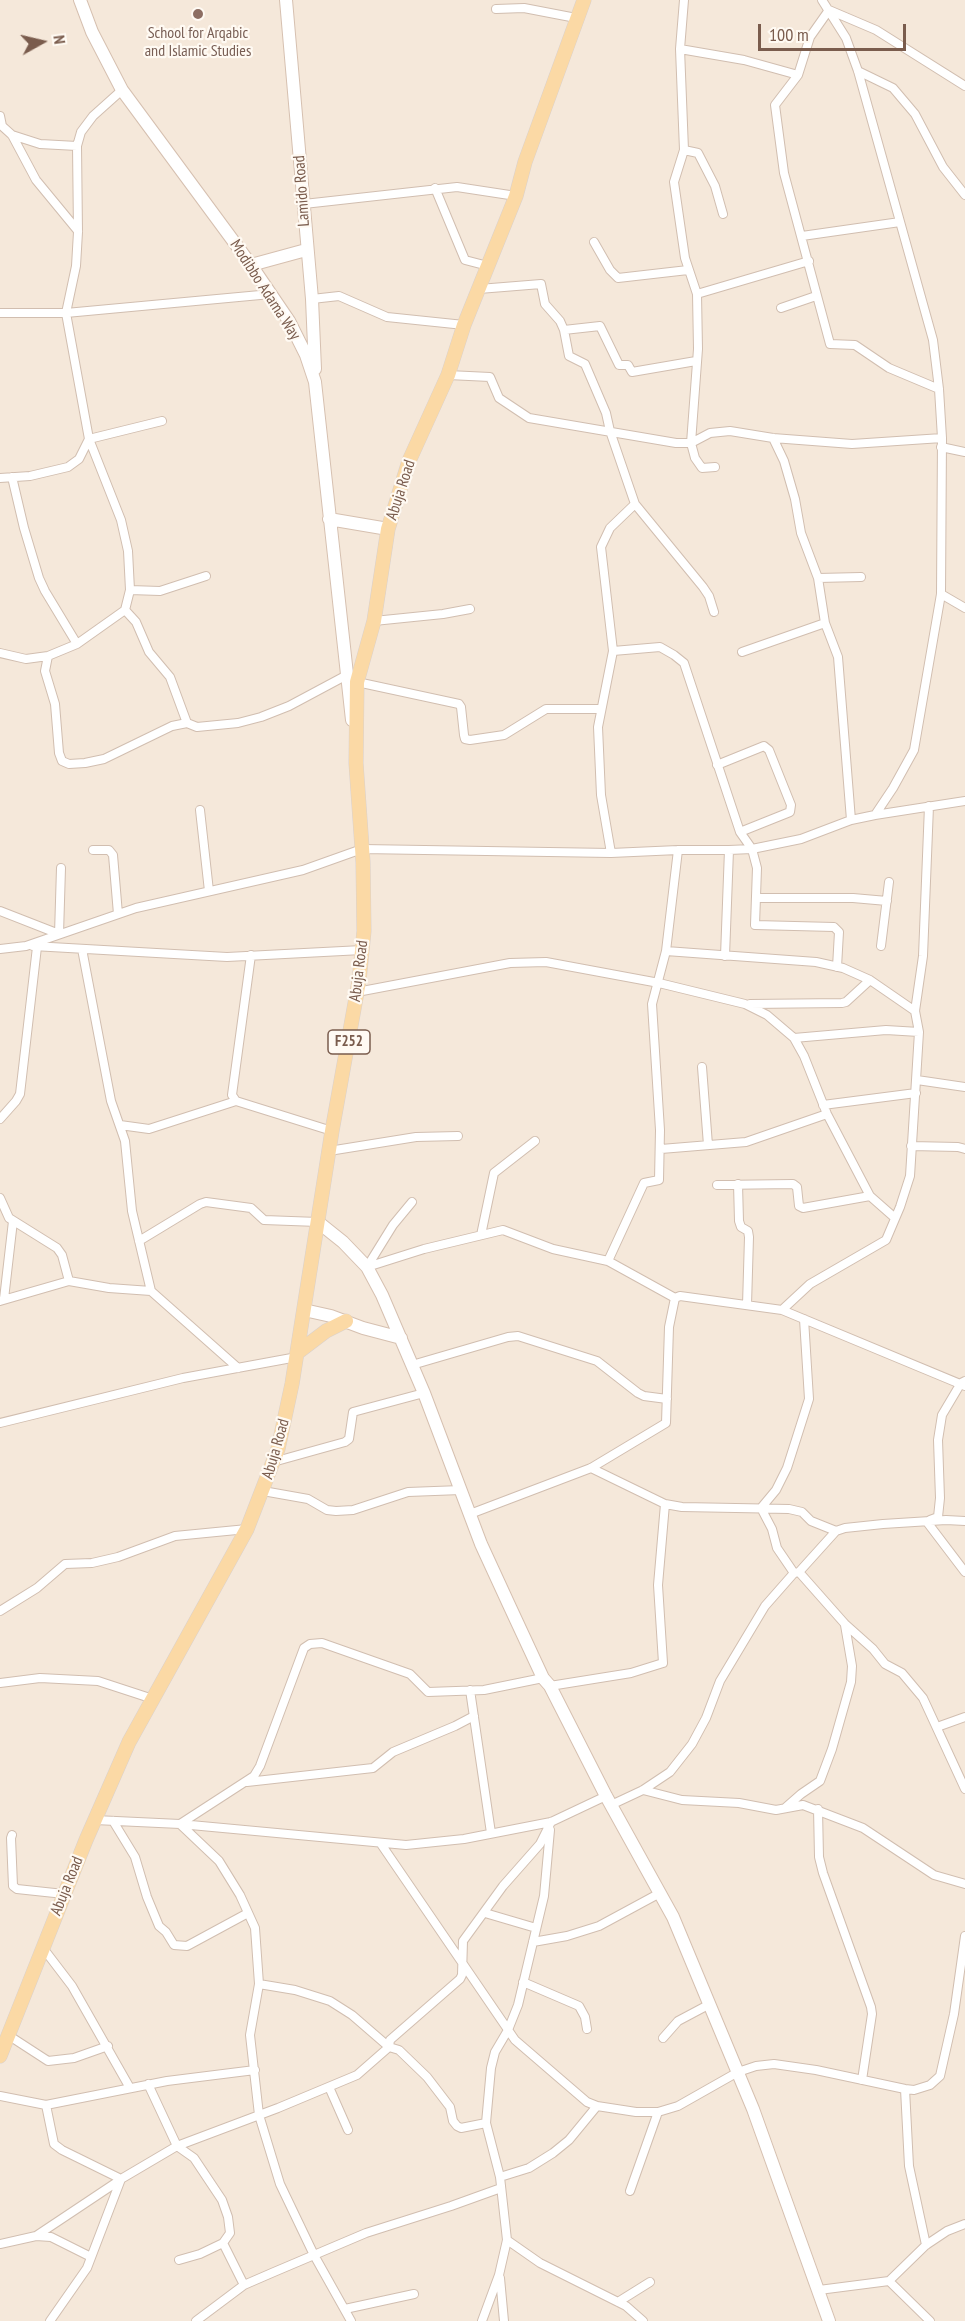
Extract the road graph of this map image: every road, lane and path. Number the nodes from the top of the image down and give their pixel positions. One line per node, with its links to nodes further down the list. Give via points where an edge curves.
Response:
1 (80, 0): 13 (street, Modibbo Adama Way)
2 (286, 0): 21 (street, Lamido Road)
3 (584, 0): 8 (main road, Abuja Road / F252)
4 (684, 0): 9 (street)
5 (822, 0): 7 (street)
6 (496, 9): 8 (street, via 524,8)
7 (829, 9): 10 (street, via 846,38); 11 (street, via 810,38); 12 (street, via 876,30)
8 (576, 18): 20 (main road, Abuja Road / F252)
9 (680, 49): 11 (street, via 744,60); 17 (street)
10 (858, 71): 19 (street, via 893,88 915,114 944,167); 23 (street)
11 (798, 75): 25 (street, via 775,105 784,173)
12 (965, 86)
13 (122, 90): 16 (street, via 93,116 81,132); 29 (street, Modibbo Adama Way)
14 (0, 116): 15 (street, via 2,126)
15 (12, 135): 16 (street, via 40,144); 24 (street, via 36,180)
16 (77, 146): 24 (street)
17 (684, 150): 22 (street, via 698,153 715,186); 31 (street, via 674,182)
18 (435, 188): 20 (street, via 471,188); 21 (street); 30 (street, via 465,260)
19 (965, 195)
20 (516, 196): 30 (main road, Abuja Road / F252)
21 (304, 204): 27 (street, Lamido Road)
22 (723, 214)
23 (900, 222): 25 (street); 45 (street, via 933,340)
24 (78, 232): 39 (street, via 76,266)
25 (802, 236): 28 (street)
26 (594, 242): 31 (street, via 618,278)
27 (306, 250): 29 (street); 36 (street, Lamido Road)
28 (809, 261): 34 (street); 35 (street)
29 (251, 265): 33 (street, Modibbo Adama Way)
30 (488, 266): 32 (main road, Abuja Road / F252)
31 (688, 270): 34 (street)
32 (479, 289): 40 (main road, Abuja Road / F252); 41 (street, via 541,284 545,304)
33 (271, 294): 39 (street); 44 (street, Modibbo Adama Way, via 289,321)
34 (697, 294): 42 (street)
35 (816, 296): 37 (street); 45 (street, via 830,344 855,345 889,368)
36 (312, 299): 40 (street, via 339,297 387,317); 44 (street, Lamido Road)
37 (781, 308)
38 (0, 313): 39 (street)
39 (66, 313): 49 (street)
40 (464, 325): 43 (main road, Abuja Road / F252)
41 (564, 330): 42 (street, via 600,326 619,365 628,365 632,372); 47 (street, via 569,356 585,364)
42 (696, 361): 50 (street)
43 (448, 375): 47 (street, via 490,377 499,399 529,418); 57 (main road, Abuja Road / F252, via 410,460)
44 (315, 382): 56 (street, Modibbo Adama Way)
45 (939, 389): 51 (street)
46 (162, 421): 49 (street)
47 (610, 430): 50 (street, via 675,443); 55 (street)
48 (773, 438): 50 (street, via 730,430); 51 (street, via 852,444); 60 (street, via 784,461 801,533)
49 (89, 439): 54 (street, via 78,459 68,466); 61 (street, via 121,520)
50 (691, 442): 53 (street, via 702,468)
51 (941, 443): 52 (street); 62 (street)
52 (965, 452)
53 (715, 467)
54 (4, 479): 69 (street, via 39,578)
55 (635, 504): 66 (street, via 703,587); 70 (street, via 610,528 601,547)
56 (329, 519): 57 (street); 74 (street, Modibbo Adama Way)
57 (388, 530): 67 (main road, Abuja Road / F252)
58 (206, 576): 61 (street, via 160,591)
59 (861, 577): 60 (street)
60 (818, 578): 68 (street)
61 (130, 590): 65 (street)
62 (941, 594): 63 (street); 81 (street, via 914,750)
63 (965, 608)
64 (470, 609): 67 (street)
65 (125, 610): 69 (street); 76 (street, via 136,622 148,652 170,677)
66 (714, 612)
67 (374, 621): 74 (main road, Abuja Road / F252)
68 (825, 623): 71 (street); 82 (street, via 840,668)
69 (77, 644): 73 (street)
70 (613, 651): 75 (street); 77 (street, via 660,647 684,663)
71 (742, 652)
72 (0, 653): 73 (street, via 26,658)
73 (48, 656): 76 (street, via 45,671 55,704 62,761 69,764 104,759 172,726)
74 (352, 679): 75 (street, via 459,704 465,739 470,740 504,735 546,710); 76 (street, via 261,717 197,727); 84 (main road, Abuja Road / F252)
75 (601, 709): 89 (street, via 600,795)
76 (187, 723)
77 (717, 765): 83 (street); 83 (street, via 764,746 791,805 790,812)
78 (965, 801): 79 (street)
79 (930, 806): 81 (street); 112 (street, via 923,956)
80 (200, 810): 92 (street)
81 (875, 815): 82 (street)
82 (852, 820): 85 (street, via 801,839)
83 (740, 832): 85 (street)
84 (362, 849): 89 (street); 92 (street, via 303,870); 103 (main road, Abuja Road / F252)
85 (752, 849): 88 (street); 93 (street, via 757,868)
86 (93, 850): 96 (street, via 109,850 113,855)
87 (678, 850): 88 (street); 89 (street); 104 (street)
88 (729, 850): 106 (street)
89 (611, 853)
90 (61, 867): 97 (street)
91 (889, 882): 94 (street)
92 (209, 891): 96 (street)
93 (756, 898): 94 (street); 107 (street, via 754,925 837,929)
94 (886, 901): 100 (street)
95 (0, 911): 97 (street)
96 (118, 914): 97 (street)
97 (59, 934): 98 (street)
98 (26, 946): 99 (street); 102 (street)
99 (37, 946): 101 (street); 121 (street, via 20,1094)
100 (881, 946)
101 (82, 949): 105 (street); 122 (street, via 111,1101)
102 (0, 950)
103 (362, 950): 105 (street); 110 (main road, Abuja Road / F252)
104 (666, 951): 106 (street); 109 (street)
105 (251, 955): 119 (street, via 231,1091)
106 (725, 956): 107 (street)
107 (837, 967): 108 (street)
108 (870, 980): 111 (street, via 842,1003); 112 (street)
109 (659, 983): 110 (street, via 534,961); 111 (street); 128 (street, via 652,1004)
110 (357, 992): 123 (main road, Abuja Road / F252)
111 (745, 1004): 114 (street, via 767,1015)
112 (915, 1011): 113 (street)
113 (920, 1032): 114 (street, via 880,1030); 116 (street)
114 (794, 1038): 120 (street)
115 (702, 1067): 126 (street)
116 (917, 1080): 117 (street); 118 (street)
117 (965, 1087)
118 (916, 1093): 120 (street); 127 (street)
119 (236, 1101): 122 (street, via 149,1129); 123 (street)
120 (825, 1109): 126 (street, via 746,1142); 133 (street)
121 (0, 1119)
122 (120, 1125): 140 (street)
123 (332, 1131): 130 (main road, Abuja Road / F252)
124 (458, 1136): 130 (street, via 416,1137)
125 (535, 1141): 139 (street, via 494,1173)
126 (708, 1145): 128 (street)
127 (911, 1146): 129 (street); 136 (street, via 910,1176)
128 (661, 1149): 141 (street, via 659,1180 644,1183)
129 (965, 1149)
130 (329, 1151): 138 (main road, Abuja Road / F252)
131 (738, 1184): 132 (street); 133 (street, via 796,1185 799,1206 803,1208); 147 (street, via 741,1227 750,1237)
132 (717, 1185)
133 (870, 1196): 136 (street)
134 (0, 1198): 137 (street)
135 (412, 1202): 142 (street)
136 (895, 1218): 149 (street, via 886,1240 810,1284)
137 (13, 1221): 143 (street, via 57,1248); 146 (street)
138 (318, 1222): 140 (street, via 264,1220 251,1208 206,1202); 142 (street); 148 (main road, Abuja Road / F252)
139 (481, 1235): 141 (street, via 503,1230 553,1249); 142 (street)
140 (139, 1241): 144 (street)
141 (608, 1261): 145 (street)
142 (367, 1267): 152 (street)
143 (69, 1281): 144 (street); 146 (street)
144 (151, 1291): 155 (street)
145 (675, 1298): 147 (street); 158 (street, via 669,1327)
146 (2, 1300)
147 (747, 1305): 149 (street)
148 (304, 1310): 151 (street); 153 (main road, Abuja Road / F252)
149 (782, 1310): 150 (street)
150 (804, 1319): 156 (street); 165 (street, via 808,1399 787,1468)
151 (346, 1321): 152 (street); 153 (main road, via 326,1331)
152 (401, 1338): 154 (street)
153 (297, 1355): 155 (street); 160 (main road, Abuja Road / F252)
154 (412, 1365): 157 (street); 158 (street, via 518,1336 597,1361 638,1393)
155 (238, 1368): 159 (street)
156 (963, 1383): 167 (street, via 942,1414 938,1517)
157 (424, 1393): 160 (street, via 353,1412 345,1442); 162 (street)
158 (667, 1399): 161 (street, via 666,1423)
159 (0, 1423)
160 (273, 1462): 163 (main road, Abuja Road / F252)
161 (591, 1468): 164 (street); 166 (street)
162 (461, 1490): 163 (street, via 408,1492 353,1510 336,1511 308,1499); 166 (street)
163 (263, 1491): 169 (main road, Abuja Road / F252)
164 (665, 1504): 165 (street); 175 (street, via 658,1585 662,1665 631,1673)
165 (761, 1508): 170 (street, via 802,1512 811,1521); 172 (street, via 777,1548)
166 (470, 1514): 175 (street)
167 (927, 1521): 168 (street); 170 (street); 171 (street)
168 (965, 1521)
169 (247, 1529): 173 (street, via 175,1536 118,1557 65,1564 37,1588); 178 (main road, Abuja Road / F252)
170 (836, 1531): 172 (street)
171 (964, 1569)
172 (797, 1573): 174 (street); 184 (street, via 765,1606 720,1681 692,1744 670,1772)
173 (0, 1611)
174 (845, 1624): 181 (street, via 885,1664 902,1673 923,1698); 186 (street, via 851,1682 832,1749 820,1781)
175 (547, 1682): 177 (street, via 529,1679); 185 (street)
176 (0, 1683): 178 (street, via 40,1678 98,1681)
177 (470, 1690): 179 (street); 182 (street, via 428,1692 410,1674 322,1643 310,1644 304,1648 260,1766)
178 (153, 1699): 188 (main road, Abuja Road / F252)
179 (474, 1716): 182 (street, via 393,1752 373,1768); 192 (street)
180 (965, 1717): 181 (street)
181 (937, 1727): 183 (street)
182 (247, 1782): 191 (street)
183 (965, 1789)
184 (643, 1790): 185 (street); 186 (street, via 682,1800)
185 (609, 1801): 190 (street); 196 (street)
186 (784, 1809): 187 (street, via 803,1804)
187 (818, 1809): 195 (street, via 863,1828 934,1875); 217 (street, via 823,1874 871,2007)
188 (94, 1820): 189 (street); 197 (main road, Abuja Road / F252)
189 (113, 1821): 191 (street); 198 (street, via 135,1857 159,1926 174,1945 187,1946)
190 (551, 1822): 192 (street); 199 (street, via 540,1844); 200 (street, via 544,1896)
191 (180, 1824): 194 (street); 198 (street, via 219,1862)
192 (491, 1833): 194 (street, via 406,1845)
193 (12, 1835): 197 (street, via 13,1886)
194 (381, 1844): 204 (street)
195 (965, 1884)
196 (660, 1893): 202 (street, via 599,1926); 207 (street)
197 (64, 1894): 203 (main road, Abuja Road / F252)
198 (248, 1913): 206 (street, via 255,1928)
199 (485, 1913): 200 (street); 204 (street, via 464,1941)
200 (536, 1928): 202 (street)
201 (965, 1936): 221 (street, via 940,2076 930,2085)
202 (533, 1942): 205 (street)
203 (43, 1948): 210 (main road, Abuja Road / F252); 212 (street, via 72,1986)
204 (463, 1961): 209 (street); 213 (street, via 460,1979 390,2040)
205 (524, 1982): 208 (street, via 579,2006); 209 (street)
206 (259, 1984): 213 (street, via 330,2001 352,2014); 215 (street, via 250,2035)
207 (710, 2004): 211 (street, via 678,2021); 216 (street)
208 (587, 2029)
209 (508, 2030): 224 (street, via 515,2040); 227 (street, via 491,2068)
210 (8, 2035): 212 (street, via 48,2061 74,2058); 214 (main road, Abuja Road / F252)
211 (663, 2038)
212 (108, 2046): 220 (street)
213 (389, 2047): 219 (street, via 357,2075); 227 (street, via 399,2050 427,2077 450,2107 458,2126)
214 (0, 2056)
215 (255, 2070): 218 (street); 226 (street)
216 (738, 2072): 217 (street, via 756,2066 788,2065); 225 (street, via 678,2106); 247 (street)
217 (862, 2080): 221 (street)
218 (148, 2084): 220 (street); 229 (street)
219 (329, 2087): 226 (street); 228 (street)
220 (130, 2088): 223 (street)
221 (904, 2089): 239 (street, via 909,2166)
222 (0, 2096): 223 (street)
223 (46, 2105): 231 (street, via 54,2144)
224 (597, 2106): 225 (street); 230 (street, via 553,2153 529,2168)
225 (658, 2112): 233 (street)
226 (259, 2115): 229 (street); 240 (street, via 280,2184)
227 (486, 2123): 230 (street)
228 (348, 2130)
229 (177, 2146): 231 (street); 237 (street, via 194,2158 222,2200 230,2233)
230 (500, 2177): 232 (street)
231 (121, 2179): 235 (street); 241 (street)
232 (501, 2187): 236 (street); 240 (street)
233 (630, 2191)
234 (965, 2224): 239 (street)
235 (36, 2236): 238 (street); 241 (street, via 51,2237)
236 (507, 2240): 243 (street); 249 (street, via 540,2263)
237 (223, 2243): 242 (street); 246 (street)
238 (0, 2244)
239 (926, 2245): 244 (street)
240 (314, 2255): 246 (street); 250 (street)
241 (91, 2257): 251 (street)
242 (179, 2260)
243 (499, 2274): 254 (street); 255 (street)
244 (889, 2281): 247 (street); 258 (street)
245 (650, 2282): 249 (street)
246 (244, 2285): 252 (street)
247 (819, 2290): 257 (street)
248 (414, 2294): 250 (street)
249 (618, 2302): 256 (street)
250 (345, 2309): 253 (street)
251 (50, 2321)
252 (196, 2321)
253 (351, 2321)
254 (482, 2321)
255 (504, 2321)
256 (643, 2321)
257 (829, 2321)
258 (930, 2321)

